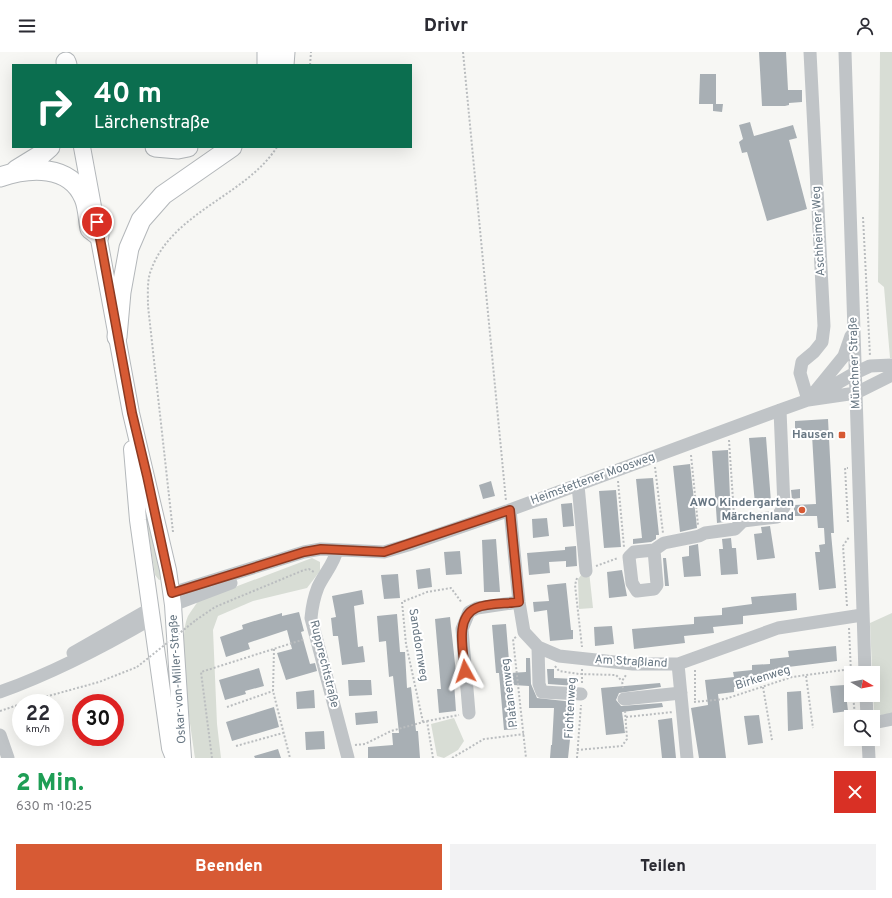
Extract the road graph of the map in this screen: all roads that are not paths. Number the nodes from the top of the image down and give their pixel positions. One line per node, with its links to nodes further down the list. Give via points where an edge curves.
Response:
1 (267, 52): 5 (highway)
2 (285, 52): 6 (highway)
3 (810, 52): 20 (street, Aschheimer Weg, via 824,326 822,342 802,362 800,372)
4 (845, 52): 14 (street, Münchner Straße)
5 (267, 64)
6 (284, 64)
7 (49, 148): 12 (highway)
8 (82, 148): 13 (main road, Oskar-von-Miller-Straße)
9 (166, 148): 10 (highway)
10 (183, 148)
11 (231, 148): 15 (highway, via 163,195 141,220 129,248 121,292)
12 (5, 175): 13 (highway, via 31,169 61,174 78,187 85,199 90,229)
13 (99, 236): 15 (main road, Oskar-von-Miller-Straße)
14 (854, 329): 17 (street, Münchner Straße); 20 (street, via 844,356)
15 (118, 337): 22 (main road, Oskar-von-Miller-Straße)
16 (892, 364): 17 (street, via 870,366)
17 (855, 373): 19 (street, Münchner Straße); 20 (street, Heimstettener Moosweg)
18 (892, 375): 19 (street)
19 (856, 394): 20 (street, Heimstettener Moosweg); 31 (street, Münchner Straße)
20 (808, 400): 21 (street, Heimstettener Moosweg)
21 (780, 410): 23 (street, Heimstettener Moosweg); 25 (street, via 784,507 777,517 743,521 735,529 705,533)
22 (132, 413): 28 (main road, Oskar-von-Miller-Straße); 30 (main road, Oskar-von-Miller-Straße, via 131,436 138,520)
23 (578, 485): 24 (street, Heimstettener Moosweg); 27 (street)
24 (509, 510): 26 (street, Heimstettener Moosweg, via 384,552); 29 (street)
25 (659, 547)
26 (337, 550): 28 (street, Heimstettener Moosweg, via 304,552); 44 (street, Rupprechtstraße, via 335,559 315,594 311,618)
27 (586, 571)
28 (172, 599): 30 (main road); 47 (main road, Oskar-von-Miller-Straße)
29 (519, 602): 32 (street, Am Straßland, via 524,632); 39 (street, via 477,608 469,612 462,629)
30 (151, 614): 35 (street, via 109,643 53,672); 46 (main road, Oskar-von-Miller-Straße, via 170,748)
31 (862, 615): 33 (street, Am Straßland, via 778,628); 34 (street, Münchner Straße)
32 (538, 647): 33 (street, Am Straßland, via 559,656 582,659 632,664); 36 (street, via 539,684 542,692)
33 (678, 664): 38 (street)
34 (865, 666)
35 (0, 692)
36 (581, 694)
37 (624, 699): 38 (street)
38 (681, 703): 48 (street)
39 (469, 713)
40 (892, 719): 41 (street)
41 (880, 722)
42 (0, 735): 45 (street)
43 (868, 746): 49 (street)
44 (347, 752)
45 (8, 758)
46 (174, 758)
47 (183, 758)
48 (687, 758)
49 (869, 758)

